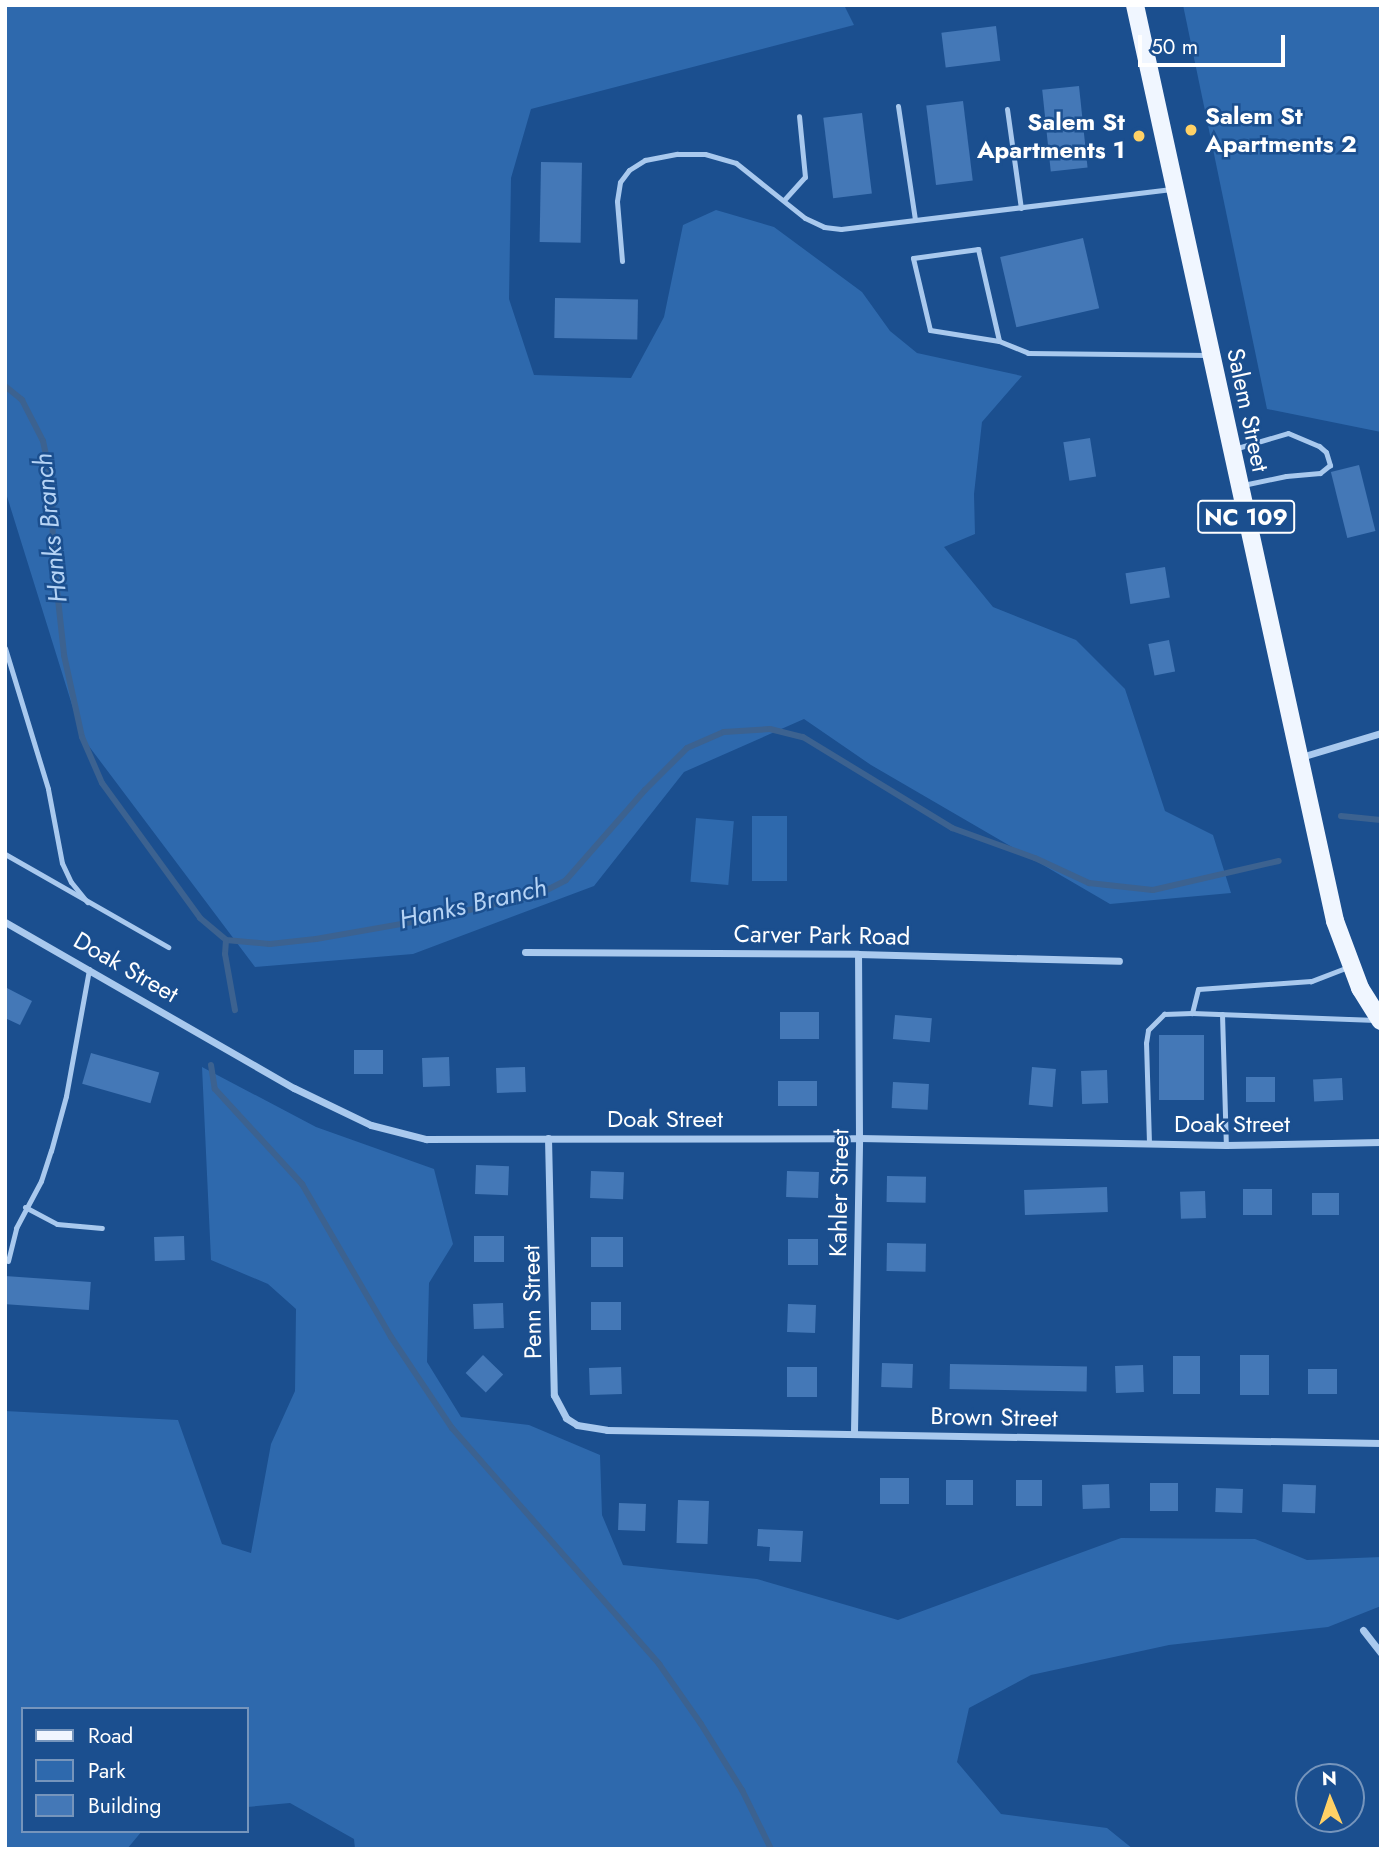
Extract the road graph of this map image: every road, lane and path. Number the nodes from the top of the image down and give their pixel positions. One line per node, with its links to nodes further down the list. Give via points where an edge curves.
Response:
1 (1135, 5): 5 (main road, Salem Street / NC 109)
2 (898, 106): 8 (lane)
3 (1007, 109): 7 (lane)
4 (799, 116): 6 (lane, via 805,177)
5 (1175, 189): 7 (lane); 11 (main road, Salem Street / NC 109)
6 (783, 200): 8 (lane, via 824,227); 9 (lane, via 736,163 705,154 677,153 645,160 621,182 617,201)
7 (1021, 208): 8 (lane)
8 (915, 220)
9 (622, 261)
10 (999, 341): 10 (lane, via 978,249 913,257 930,330); 11 (lane, via 1028,353)
11 (1211, 355): 12 (main road, Salem Street / NC 109)
12 (1231, 450): 13 (main road, Salem Street / NC 109); 13 (lane, via 1288,433 1319,446 1330,466 1320,473)
13 (1239, 486): 18 (main road, Salem Street / NC 109)
14 (5, 648): 15 (lane)
15 (8, 655): 16 (lane); 20 (lane, via 48,789 62,863)
16 (5, 666)
17 (1381, 733): 18 (street)
18 (1298, 758): 26 (main road, Salem Street / NC 109, via 1335,921)
19 (5, 854): 20 (lane)
20 (88, 902): 22 (lane)
21 (5, 922): 27 (street, Doak Street)
22 (168, 947)
23 (525, 952): 24 (street, Carver Park Road)
24 (858, 954): 25 (street, Carver Park Road); 32 (street, Kahler Street)
25 (1119, 961)
26 (1351, 966): 28 (lane, via 1311,981 1198,989); 30 (main road, Salem Street / NC 109)
27 (89, 969): 31 (street, Doak Street, via 294,1088 371,1125 426,1139); 36 (lane, via 66,1096 41,1181)
28 (1192, 1013): 29 (lane); 34 (lane, via 1164,1014 1148,1030)
29 (1224, 1014): 30 (lane); 35 (lane)
30 (1380, 1021)
31 (548, 1138): 32 (street, Doak Street); 39 (street, Penn Street, via 554,1395 566,1418 577,1425)
32 (859, 1138): 34 (street, Doak Street); 40 (street, Kahler Street)
33 (1381, 1142): 35 (street, Doak Street)
34 (1149, 1143): 35 (street, Doak Street)
35 (1226, 1144)
36 (25, 1207): 37 (lane, via 57,1224); 38 (lane)
37 (102, 1228)
38 (8, 1261)
39 (607, 1430): 40 (street, Brown Street)
40 (854, 1432): 41 (street, Brown Street)
41 (1381, 1443)
42 (1363, 1630): 43 (street)
43 (1381, 1653)

